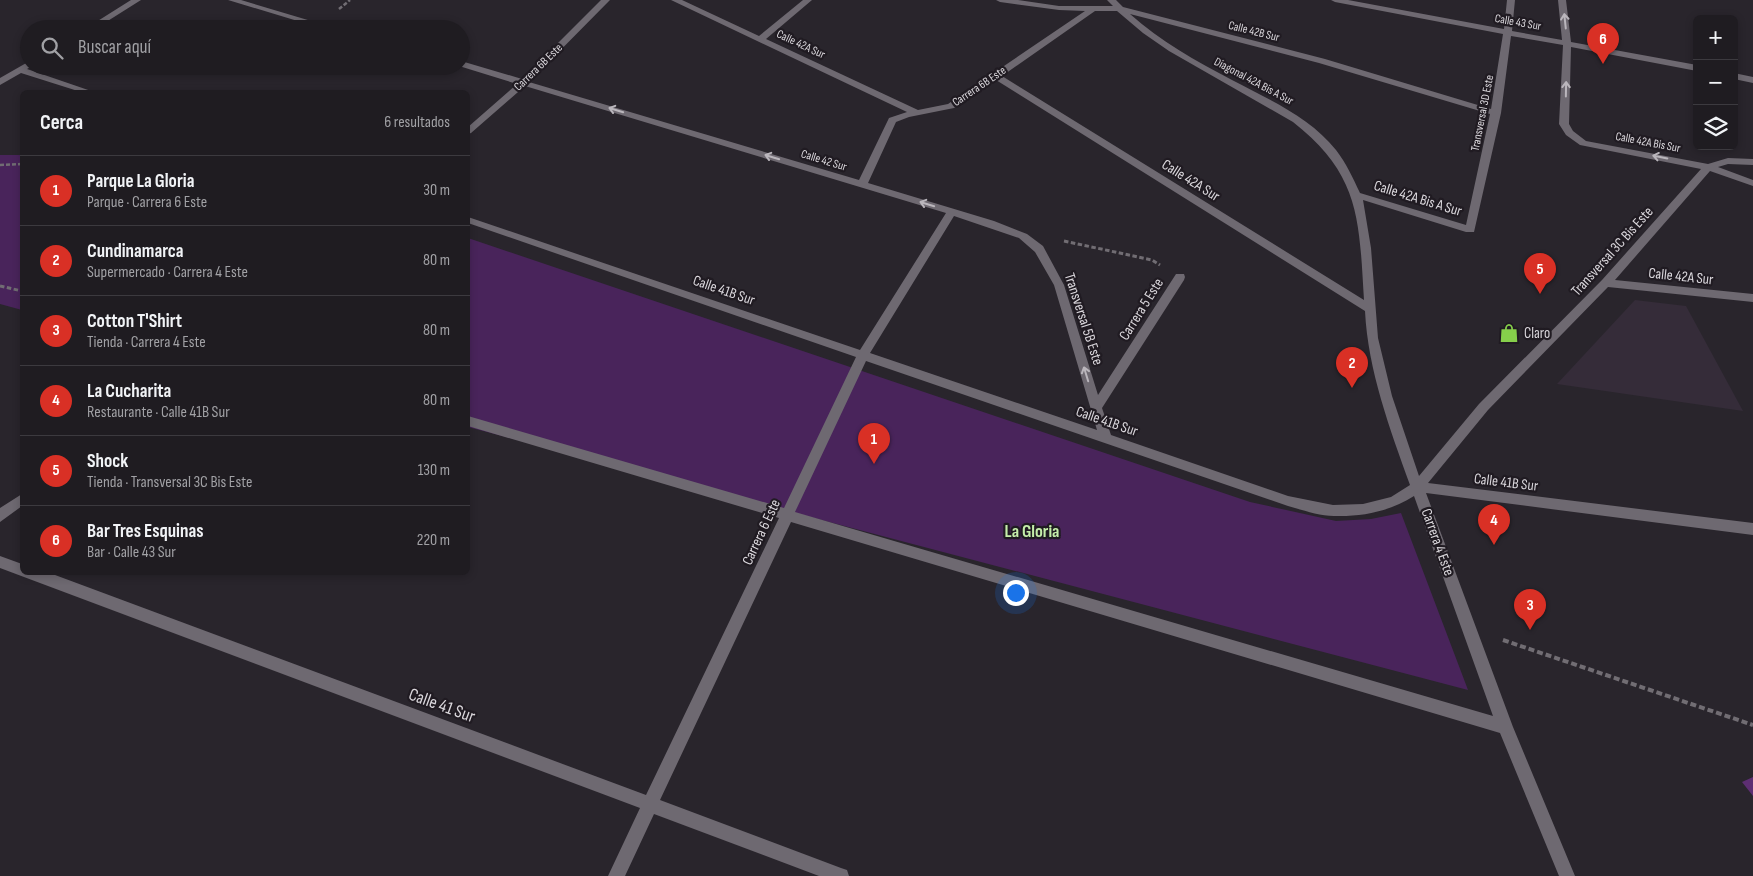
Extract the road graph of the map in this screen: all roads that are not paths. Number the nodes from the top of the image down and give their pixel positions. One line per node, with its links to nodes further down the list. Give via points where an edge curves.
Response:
1 (137, 0): 13 (street)
2 (232, 0): 14 (street)
3 (606, 0): 26 (street, Carrera 6B Este)
4 (675, 0): 16 (street, Calle 42A Sur)
5 (808, 0): 16 (street)
6 (1000, 0): 12 (street, Calle 42B Sur)
7 (1112, 0): 11 (street, Diagonal 42A Bis A Sur)
8 (1335, 0): 15 (street, Calle 43 Sur)
9 (1511, 0): 15 (street, Transversal 3D Este)
10 (1562, 0): 17 (street, one-way to 10)
11 (1120, 9): 12 (street, Calle 42B Sur); 29 (street, Calle 42B Sur, via 1322,61); 35 (street, Diagonal 42A Bis A Sur, via 1183,56 1292,115 1310,129 1348,176)
12 (1092, 10): 22 (street, Carrera 6B Este)
13 (104, 20)
14 (302, 20)
15 (1508, 33): 17 (street, Calle 43 Sur); 29 (street, Transversal 3D Este)
16 (760, 40): 28 (street, Calle 42A Sur)
17 (1567, 42): 19 (street, Calle 43 Sur); 32 (street, Calle 42A Bis Sur, one-way to 17, via 1583,143 1569,133 1564,124)
18 (470, 67): 26 (street, Calle 42 Sur)
19 (1693, 67)
20 (20, 70): 25 (street)
21 (46, 75): 27 (street)
22 (996, 76): 28 (street, Carrera 6B Este, via 951,106); 43 (street, Calle 42A Sur)
23 (1738, 77): 24 (street)
24 (1753, 80)
25 (0, 82)
26 (524, 82): 30 (street, Carrera 6B Este); 34 (street, Calle 42 Sur, one-way to 26)
27 (85, 90)
28 (915, 112): 34 (street, Carrera 6B Este, via 892,120)
29 (1496, 113): 39 (street, Transversal 3D Este)
30 (470, 129)
31 (1753, 162): 32 (street, via 1728,160)
32 (1708, 167): 33 (street, Calle 42A Bis Sur); 41 (street, Transversal 3C Bis Este)
33 (1753, 183)
34 (862, 184): 36 (street, Calle 42 Sur, one-way to 34)
35 (1357, 195): 39 (street, Calle 42A Bis A Sur); 43 (street, Carrera 4 Este)
36 (952, 211): 38 (street, Calle 42 Sur); 44 (street, Carrera 6 Este)
37 (470, 221): 44 (street, Calle 41B Sur)
38 (1007, 228): 45 (street, Transversal 5B Este, one-way to 38, via 1051,268 1039,249 1024,236)
39 (1470, 230)
40 (1180, 277): 45 (street, Carrera 5 Este)
41 (1605, 283): 42 (street, Calle 42A Sur); 48 (street, Transversal 3C Bis Este, via 1472,417)
42 (1753, 298)
43 (1371, 310): 48 (street, Carrera 4 Este, via 1372,338 1386,396)
44 (863, 355): 47 (street, Calle 41B Sur); 50 (street, Carrera 6 Este)
45 (1096, 408): 47 (street, Transversal 5B Este)
46 (470, 421): 50 (street)
47 (1106, 438): 48 (street, Calle 41B Sur, via 1288,501 1333,510 1363,509 1394,502)
48 (1418, 487): 52 (street, Calle 41B Sur); 56 (street, Carrera 4 Este)
49 (20, 501): 51 (street)
50 (787, 515): 56 (street); 57 (street, Carrera 6 Este)
51 (0, 516)
52 (1753, 529)
53 (0, 562): 54 (street)
54 (20, 569)
55 (37, 575): 57 (street, Calle 41 Sur)
56 (1505, 727): 60 (street, Carrera 4 Este)
57 (650, 804): 58 (street, Carrera 6 Este); 59 (street, Calle 41 Sur)
58 (616, 876)
59 (841, 876)
60 (1567, 876)

